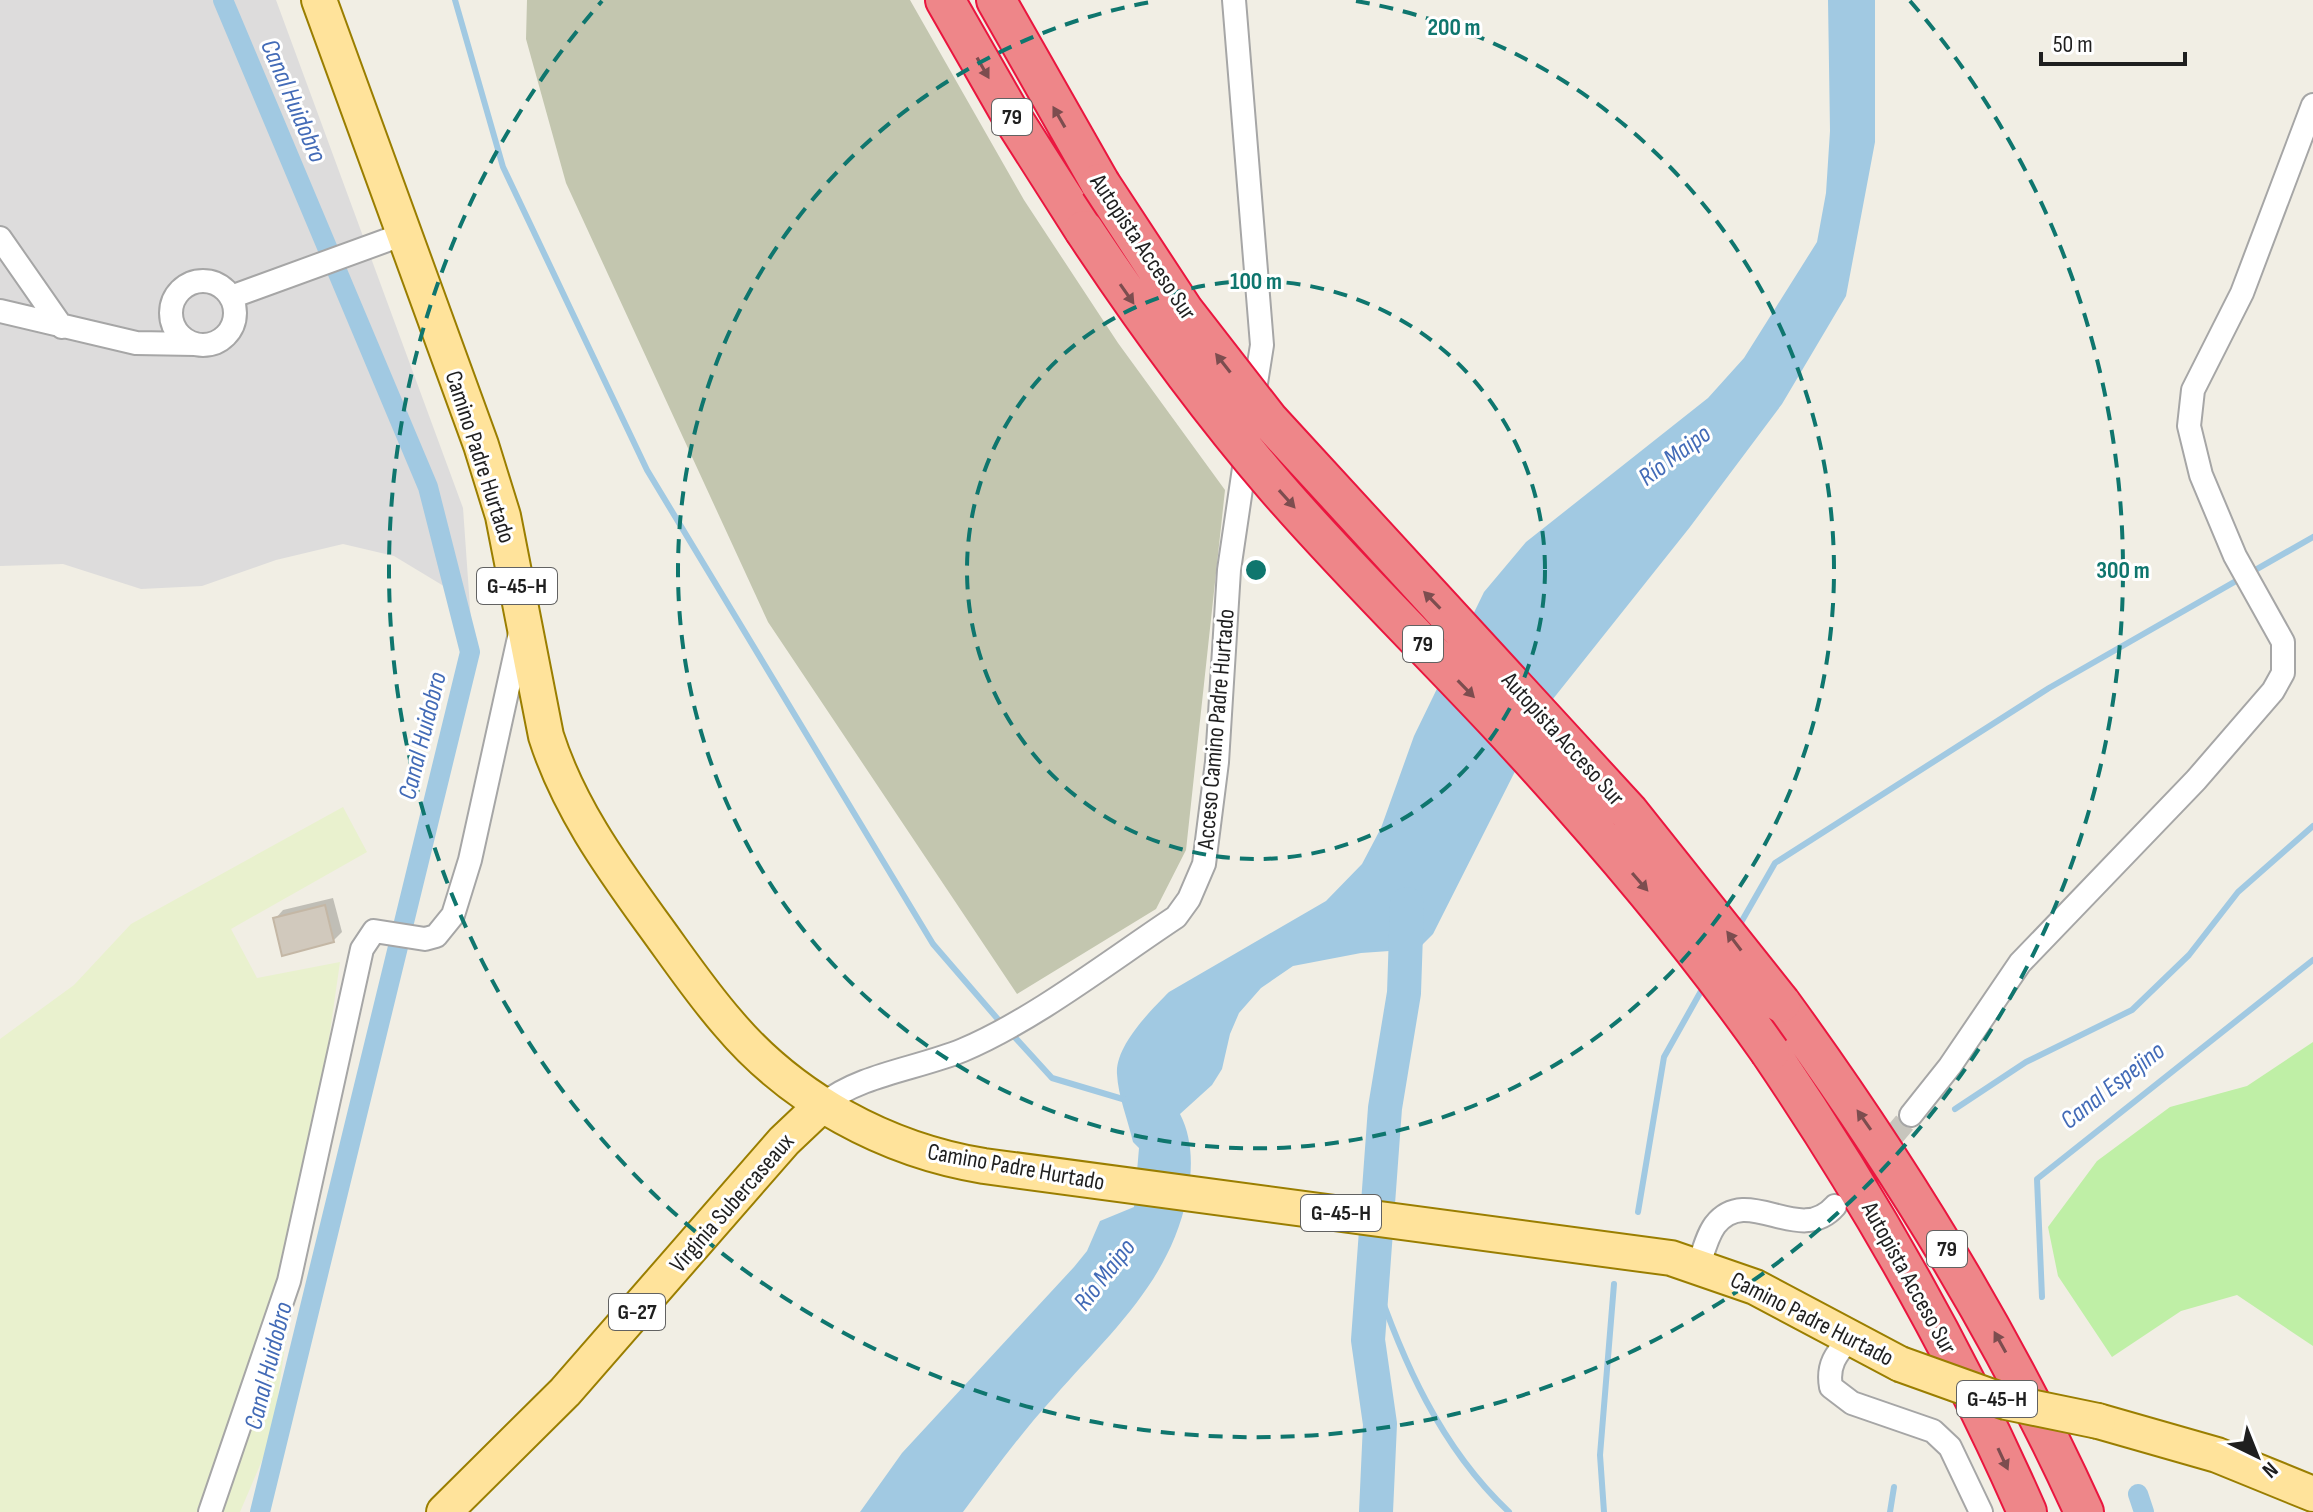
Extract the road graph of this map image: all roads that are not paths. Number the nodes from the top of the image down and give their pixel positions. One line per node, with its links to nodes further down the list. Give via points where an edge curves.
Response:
1 (319, 0): 6 (main road, Camino Padre Hurtado / G-45-H)
2 (945, 0): 22 (highway, Autopista Acceso Sur / 79, one-way to 22, bridge, via 1084,230 1154,333 1239,443 1614,852 1770,1052 1914,1282)
3 (996, 0): 23 (highway, Autopista Acceso Sur / 79, one-way to 3, bridge, via 1963,1276 1878,1140 1781,1003 1629,812 1268,419 1184,311 1100,183)
4 (1234, 0): 13 (street, Acceso Camino Padre Hurtado, via 1262,345 1229,570 1217,762 1204,864 1176,917 1034,1010 965,1049 844,1088)
5 (2313, 105): 14 (street, via 2242,293 2193,390 2189,426 2235,556 2285,654 2283,673 2196,780 2020,963)
6 (404, 234): 8 (street); 12 (main road, Camino Padre Hurtado / G-45-H, via 494,488)
7 (0, 238): 10 (street)
8 (231, 297): 11 (street, via 232,328 216,342); 11 (street, via 205,281 178,294 173,324)
9 (0, 311): 10 (street)
10 (62, 327): 11 (street, via 136,343)
11 (195, 344)
12 (524, 616): 13 (main road, Camino Padre Hurtado / G-45-H, via 546,736 588,828 729,1025 770,1066); 19 (street, via 453,915 436,936 370,933 362,949 289,1281)
13 (822, 1105): 16 (main road, Camino Padre Hurtado / G-45-H, via 931,1155); 20 (main road, Virginia Subercaseaux / G-27, via 784,1141 565,1392)
14 (1911, 1115)
15 (1835, 1206): 16 (street, via 1821,1219 1804,1223 1756,1210 1730,1214 1713,1228)
16 (1699, 1265): 17 (main road, Camino Padre Hurtado / G-45-H, via 1768,1293)
17 (1850, 1338): 18 (main road, Camino Padre Hurtado / G-45-H, bridge, via 1900,1364 2006,1402 2217,1455); 21 (street, via 1834,1357 1828,1373 1831,1387 1852,1403 1933,1431 1950,1447)
18 (2313, 1494)
19 (210, 1512)
20 (444, 1512)
21 (1981, 1512)
22 (2027, 1512)
23 (2084, 1512)

